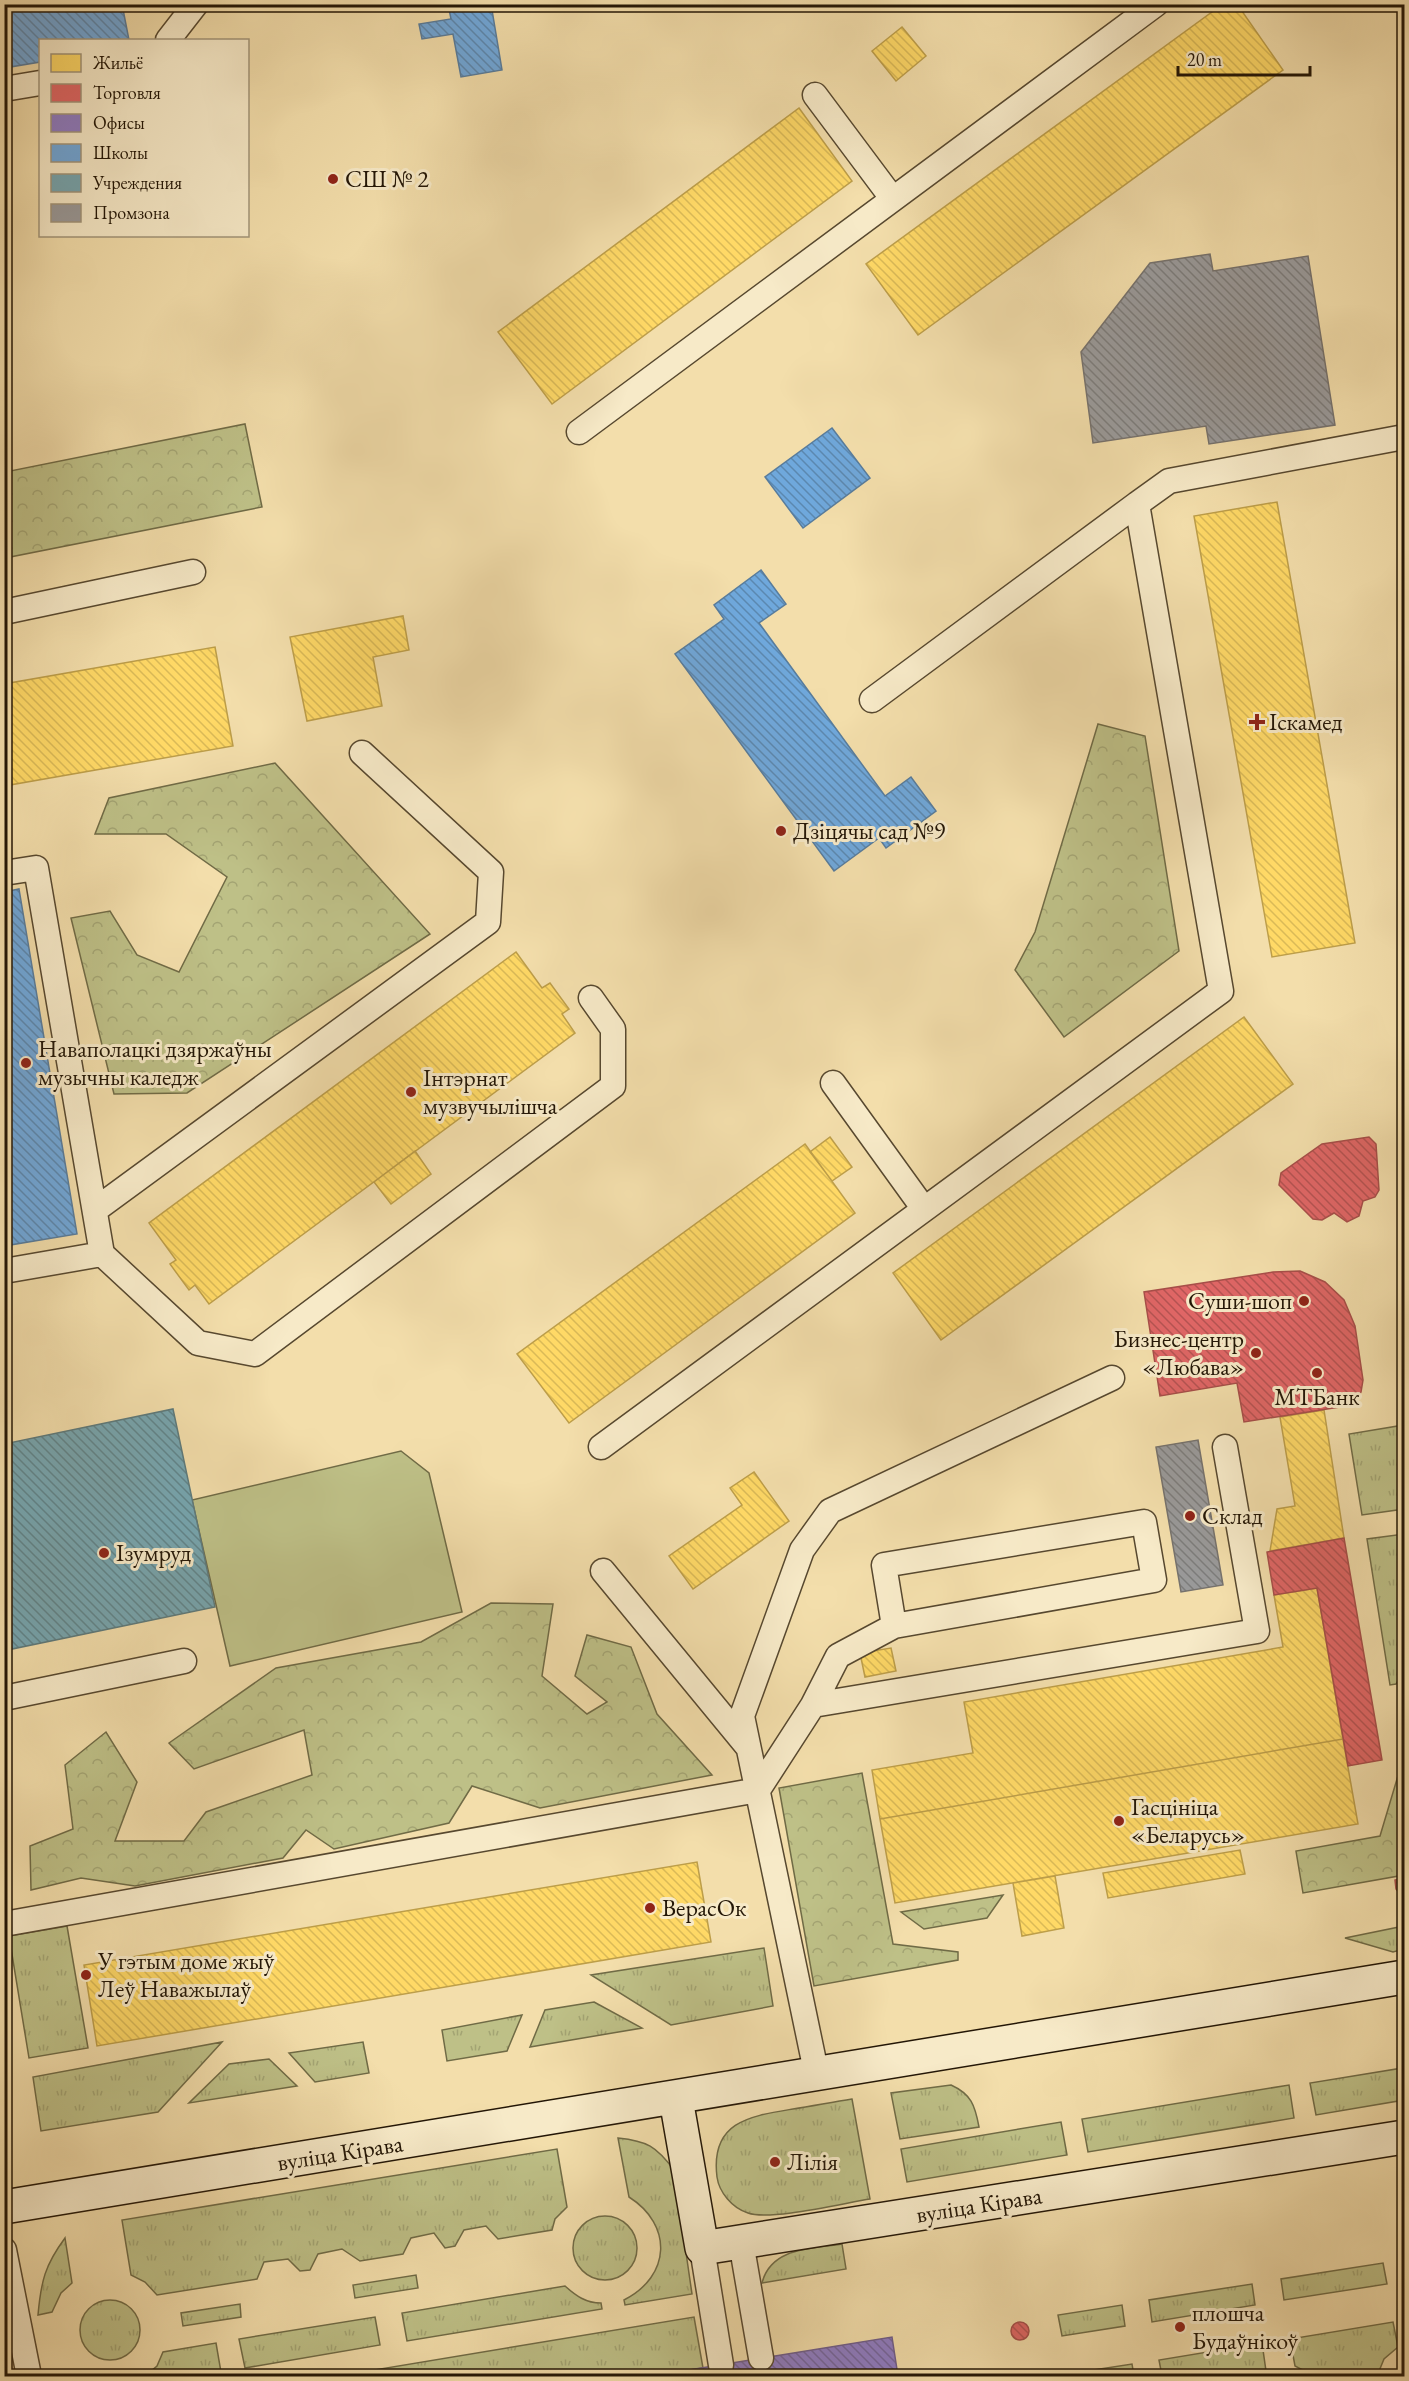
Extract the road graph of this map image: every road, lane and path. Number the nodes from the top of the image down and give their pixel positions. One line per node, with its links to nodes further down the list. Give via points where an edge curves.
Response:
1 (1156, 4): 5 (lane)
2 (39, 83): 3 (lane)
3 (4, 89)
4 (815, 95): 5 (lane)
5 (892, 198): 6 (lane)
6 (579, 432)
7 (1404, 437): 8 (lane, via 1169,481)
8 (1137, 504): 11 (lane); 16 (lane, via 1221,991)
9 (193, 572): 10 (lane)
10 (4, 612)
11 (872, 700)
12 (362, 753): 17 (lane, via 490,872 488,922)
13 (4, 873): 17 (lane, via 36,868)
14 (591, 998): 18 (lane, via 613,1029 613,1086 255,1354 198,1342)
15 (833, 1083): 16 (lane)
16 (924, 1209): 21 (lane)
17 (95, 1210): 18 (lane)
18 (102, 1254): 19 (lane)
19 (4, 1271)
20 (1112, 1378): 28 (lane, via 830,1511 802,1550 742,1716)
21 (601, 1447)
22 (1225, 1447): 27 (lane, via 1257,1631)
23 (603, 1571): 28 (lane)
24 (894, 1626): 24 (lane, via 1154,1580 1144,1522 884,1565); 27 (lane, via 838,1656)
25 (184, 1661): 26 (lane)
26 (4, 1698)
27 (813, 1705): 29 (lane)
28 (748, 1748): 29 (lane)
29 (758, 1790): 30 (lane); 32 (lane)
30 (4, 1924)
31 (1404, 1977): 32 (street, вуліца Кірава)
32 (817, 2076): 33 (street, вуліца Кірава)
33 (676, 2099): 35 (street, вуліца Кірава); 37 (street)
34 (1404, 2137): 36 (street, вуліца Кірава)
35 (4, 2207)
36 (741, 2242): 37 (street, вуліца Кірава); 39 (lane)
37 (702, 2248): 40 (lane)
38 (4, 2250): 41 (lane)
39 (760, 2358)
40 (721, 2365)
41 (29, 2376)

